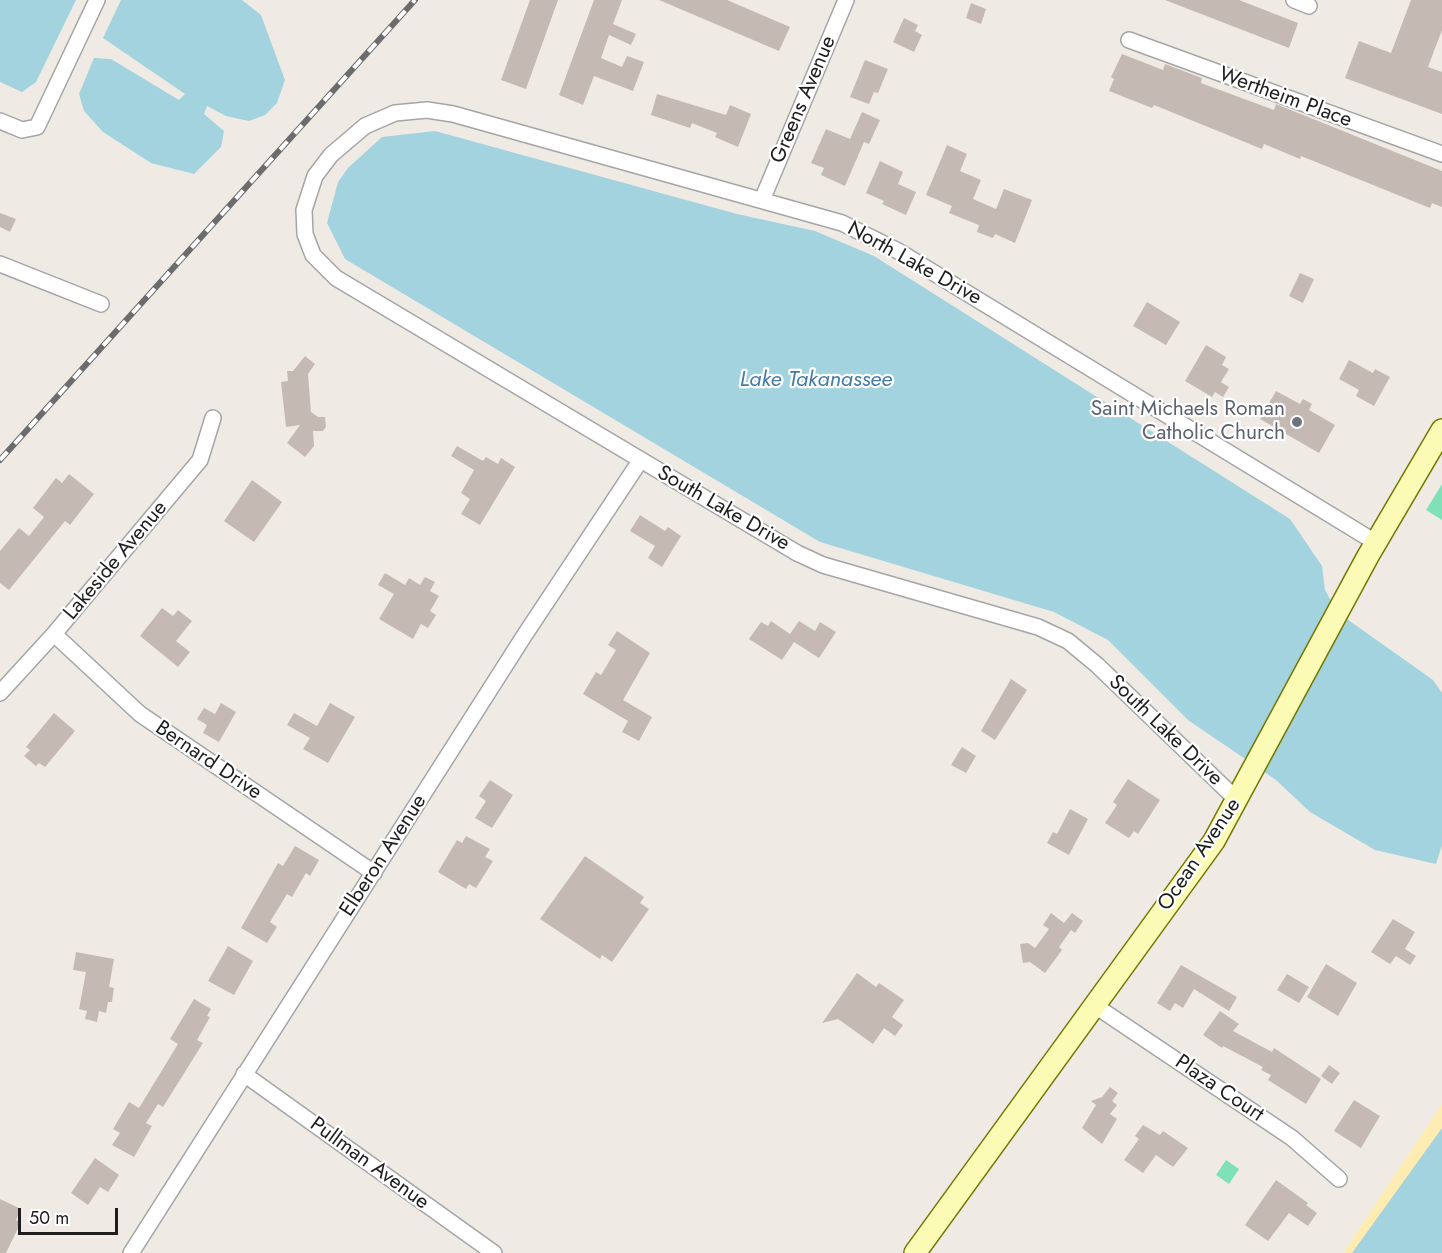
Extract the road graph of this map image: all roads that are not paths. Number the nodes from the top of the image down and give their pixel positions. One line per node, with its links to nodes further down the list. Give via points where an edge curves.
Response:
1 (97, 0): 6 (street, via 41,122 22,130)
2 (846, 0): 9 (street, Greens Avenue)
3 (1294, 0): 4 (street)
4 (1309, 6)
5 (1129, 40): 8 (street, Wertheim Place)
6 (0, 121)
7 (339, 147): 9 (street, North Lake Drive, via 365,126 395,113 441,111); 14 (street, South Lake Drive, via 315,176 304,210 307,242 323,268)
8 (1442, 154)
9 (762, 200): 15 (street, North Lake Drive, via 842,223 898,251)
10 (0, 264): 11 (street)
11 (101, 304)
12 (213, 418): 16 (street, Lakeside Avenue, via 200,460)
13 (1442, 430): 15 (street, Ocean Avenue)
14 (640, 461): 18 (street, South Lake Drive, via 823,565 1038,627 1068,641); 19 (street, Elberon Avenue)
15 (1375, 542): 18 (street, Ocean Avenue)
16 (54, 634): 17 (street, Lakeside Avenue); 19 (street, Bernard Drive, via 140,714)
17 (0, 693)
18 (1237, 800): 20 (street, Ocean Avenue, via 1214,841)
19 (374, 873): 21 (street, Elberon Avenue)
20 (1094, 1005): 22 (street, Plaza Court, via 1292,1138); 25 (street, Ocean Avenue)
21 (244, 1074): 23 (street, Elberon Avenue); 24 (street, Pullman Avenue)
22 (1339, 1179)
23 (130, 1253)
24 (494, 1253)
25 (915, 1253)

